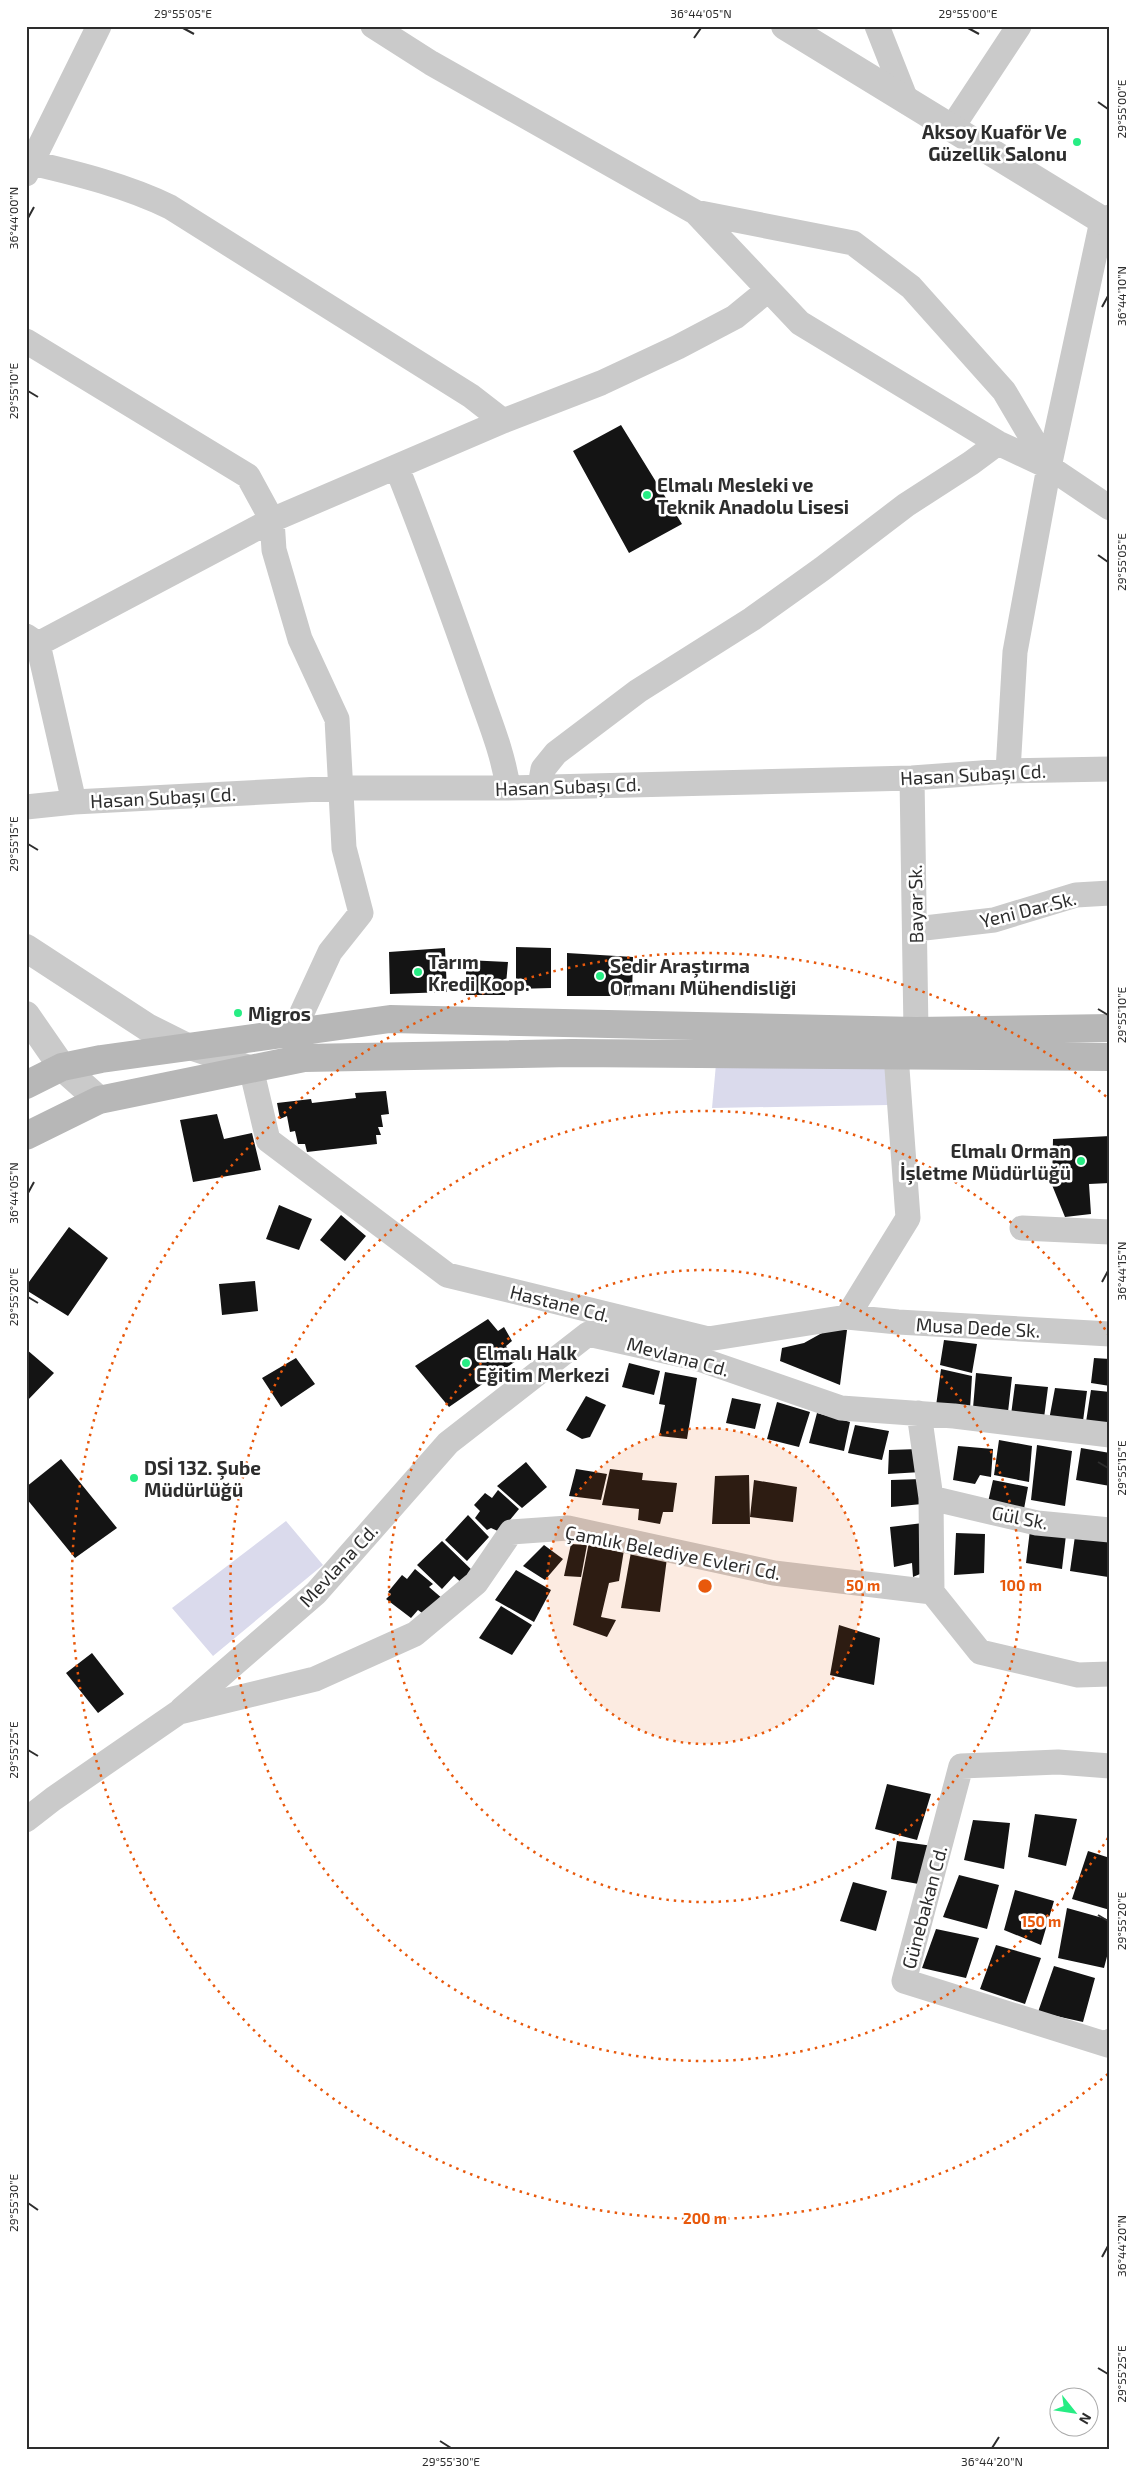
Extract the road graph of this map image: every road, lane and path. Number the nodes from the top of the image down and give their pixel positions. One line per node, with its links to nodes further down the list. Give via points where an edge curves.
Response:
1 (99, 26): 8 (street)
2 (373, 26): 9 (street, via 431,63)
3 (785, 26): 6 (street)
4 (877, 26): 6 (street)
5 (1019, 26): 7 (street)
6 (907, 102): 7 (street)
7 (951, 129): 10 (street)
8 (29, 169): 13 (street, via 62,170 146,195 170,207 463,391)
9 (695, 212): 11 (street); 15 (street, via 853,244 911,287 1004,391)
10 (1107, 221): 15 (street)
11 (768, 290): 13 (street, via 735,317 678,348); 14 (street, via 800,323)
12 (26, 341): 18 (street, via 248,476)
13 (504, 421): 16 (street)
14 (998, 442): 15 (street); 23 (street, via 972,463 906,505 752,619 638,691 556,753 543,769)
15 (1049, 467): 17 (street); 21 (street, via 1014,652)
16 (397, 468): 18 (street); 25 (street, via 432,555 505,767)
17 (1110, 508)
18 (272, 520): 19 (street); 24 (street, via 274,550 300,639 337,719)
19 (32, 640): 26 (street)
20 (1110, 769): 21 (street, Hasan Subaşı Cd.)
21 (1008, 771): 22 (street, Hasan Subaşı Cd.)
22 (912, 778): 23 (street, Hasan Subaşı Cd.); 29 (street, Bayar Sk.)
23 (540, 786): 25 (street, Hasan Subaşı Cd.)
24 (340, 788): 25 (street, Hasan Subaşı Cd.); 26 (street, Hasan Subaşı Cd.); 34 (street, via 344,848 361,913 330,952)
25 (508, 788)
26 (74, 802): 27 (street, Hasan Subaşı Cd.)
27 (26, 807)
28 (1110, 893): 29 (street, Yeni Dar.Sk., via 1076,895 994,920)
29 (916, 929): 33 (street, Bayar Sk.)
30 (26, 948): 35 (street, via 146,1027)
31 (26, 1015): 38 (street)
32 (1110, 1028): 33 (main road)
33 (916, 1031): 34 (main road, via 390,1019)
34 (294, 1032): 35 (main road)
35 (185, 1046): 38 (main road); 39 (street)
36 (896, 1055): 37 (main road); 39 (main road, via 572,1053 304,1058); 45 (street, via 908,1218)
37 (1110, 1057)
38 (62, 1067): 40 (main road); 41 (street)
39 (251, 1068): 41 (main road); 47 (street, Hastane Cd., via 268,1140 447,1275)
40 (26, 1086)
41 (99, 1100): 42 (main road)
42 (26, 1136)
43 (1022, 1228): 44 (street)
44 (1110, 1232)
45 (847, 1317): 46 (street, Musa Dede Sk.); 47 (street, Hastane Cd.)
46 (1110, 1334)
47 (702, 1348): 48 (street, Mevlana Cd., via 841,1408); 54 (street, Mevlana Cd., via 588,1334 448,1443 316,1593)
48 (919, 1414): 49 (street, Mevlana Cd.); 50 (street)
49 (1110, 1435)
50 (931, 1498): 51 (street, Gül Sk., via 1036,1523); 52 (street)
51 (1110, 1530)
52 (932, 1592): 53 (street, via 980,1652 1078,1675); 54 (street, Çamlık Belediye Evleri Cd., via 774,1574 568,1528 511,1532 476,1583 415,1634 315,1679)
53 (1110, 1674)
54 (179, 1712): 56 (street, Çamlık Belediye Evleri Cd.)
55 (1110, 1766): 57 (street, Günebakan Cd., via 1058,1762 961,1766 904,1981 1108,2046)
56 (26, 1820)
57 (1110, 2041)

